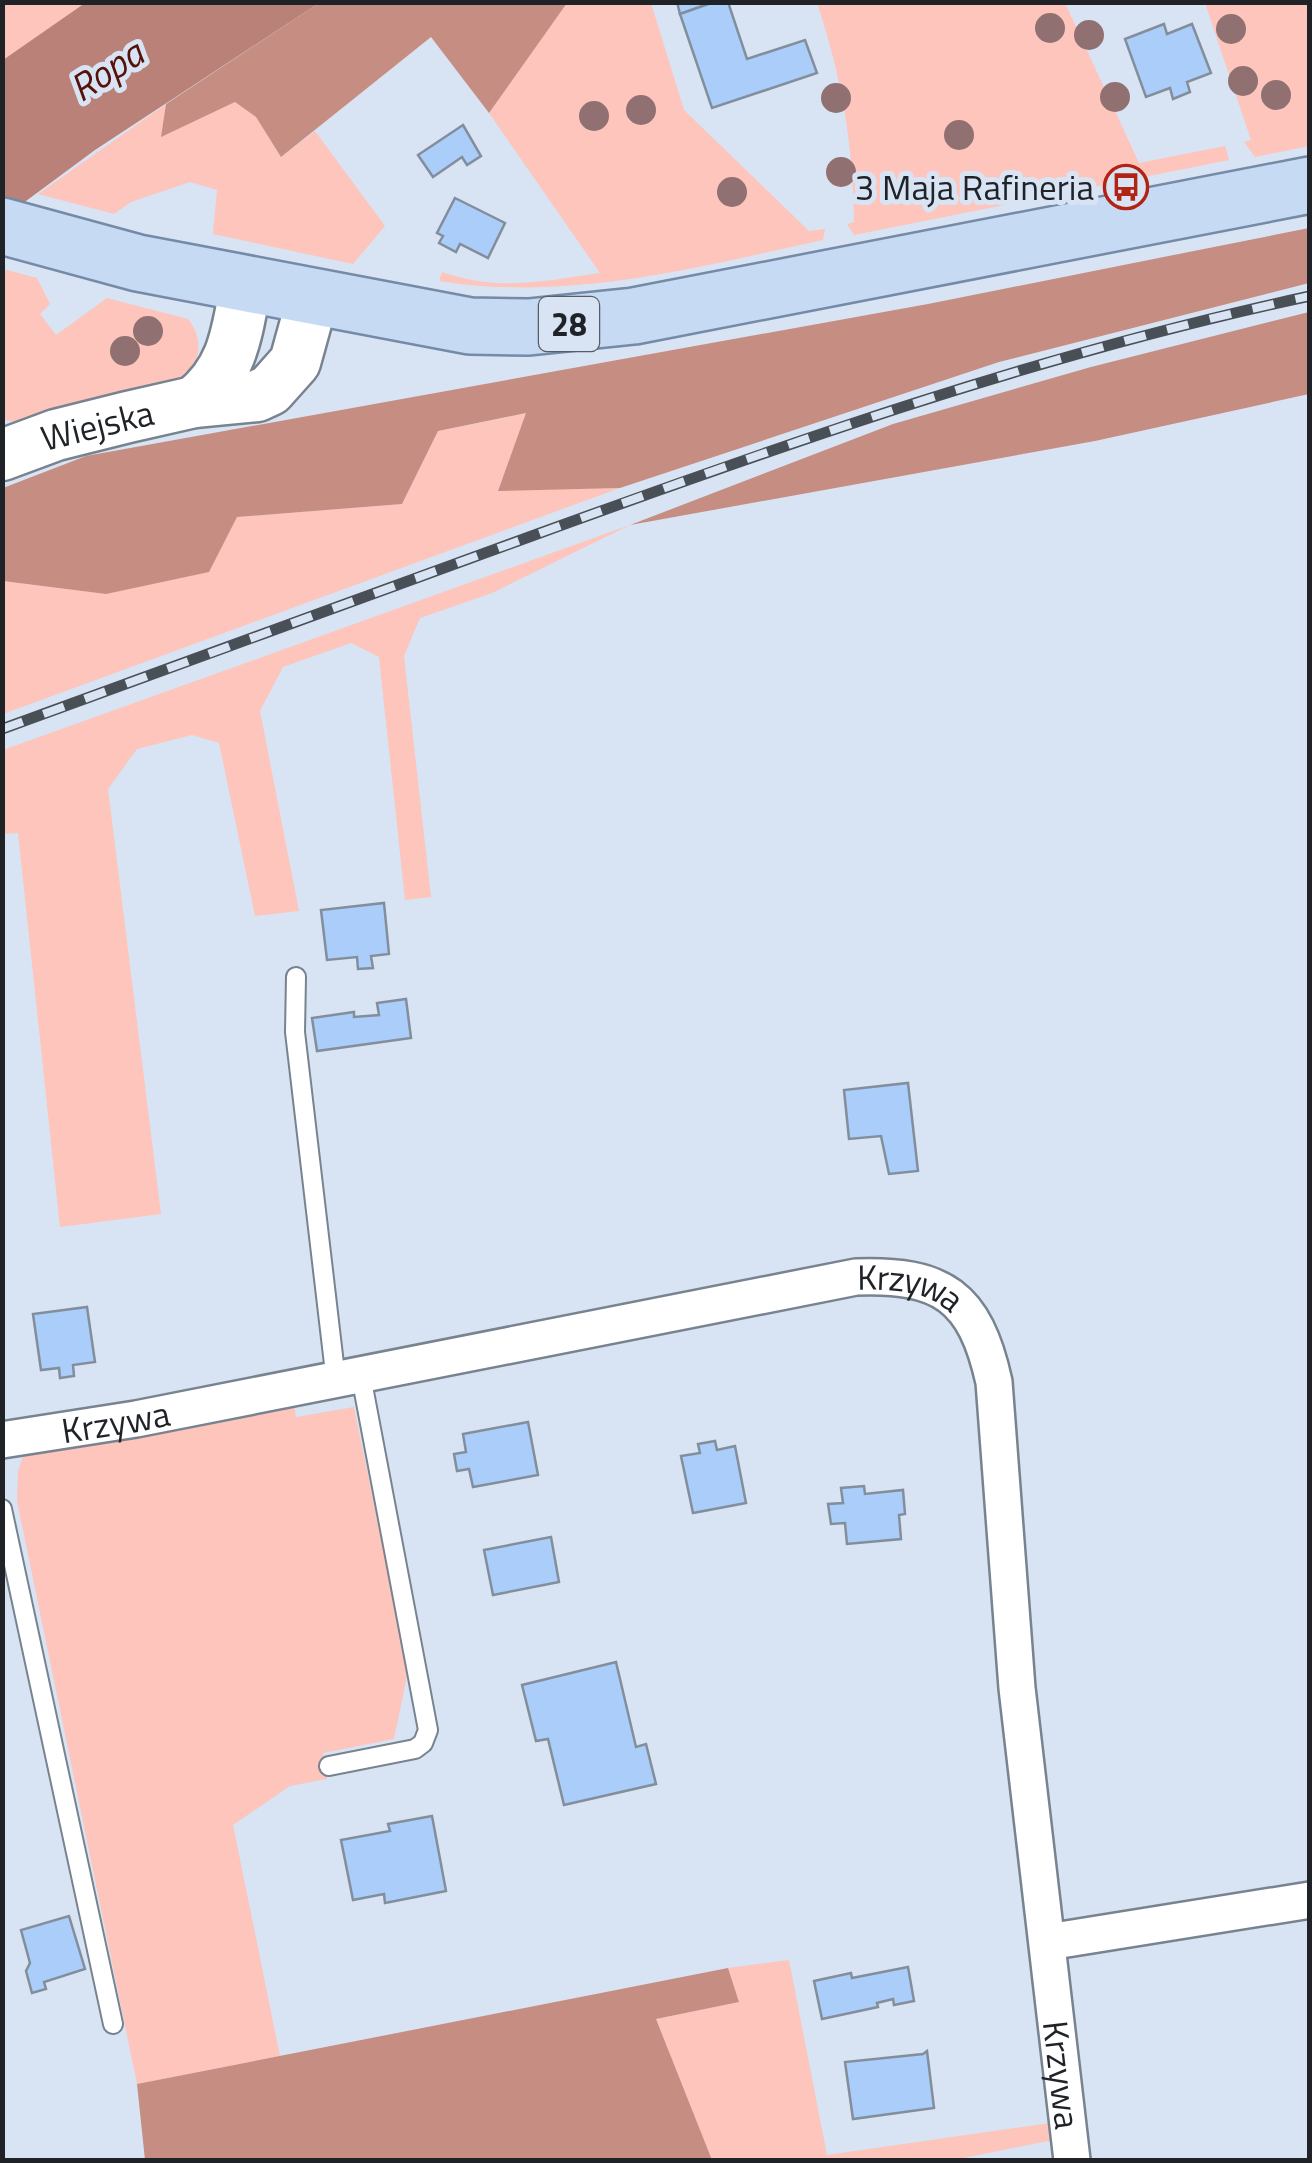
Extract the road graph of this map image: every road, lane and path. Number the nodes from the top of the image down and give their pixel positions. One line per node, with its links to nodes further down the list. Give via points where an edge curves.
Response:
1 (1310, 185): 4 (main road, 28, via 634,316 529,328 454,323)
2 (2, 226): 3 (main road, 28)
3 (246, 284): 4 (main road, 28); 5 (street, Wiejska, via 229,360)
4 (313, 297): 5 (street, Wiejska, via 300,352 280,382 257,396)
5 (194, 402): 6 (street, Wiejska)
6 (2, 455)
7 (296, 977): 8 (lane, via 295,1032)
8 (348, 1378): 9 (street, Krzywa); 11 (lane, via 428,1730 415,1748); 13 (street, Krzywa, via 856,1277 902,1277 953,1296 982,1338 994,1382 1017,1688)
9 (2, 1440)
10 (2, 1509): 14 (lane)
11 (329, 1766)
12 (1310, 1900): 13 (street)
13 (1048, 1942): 15 (street, Krzywa)
14 (113, 2024)
15 (1072, 2160)

